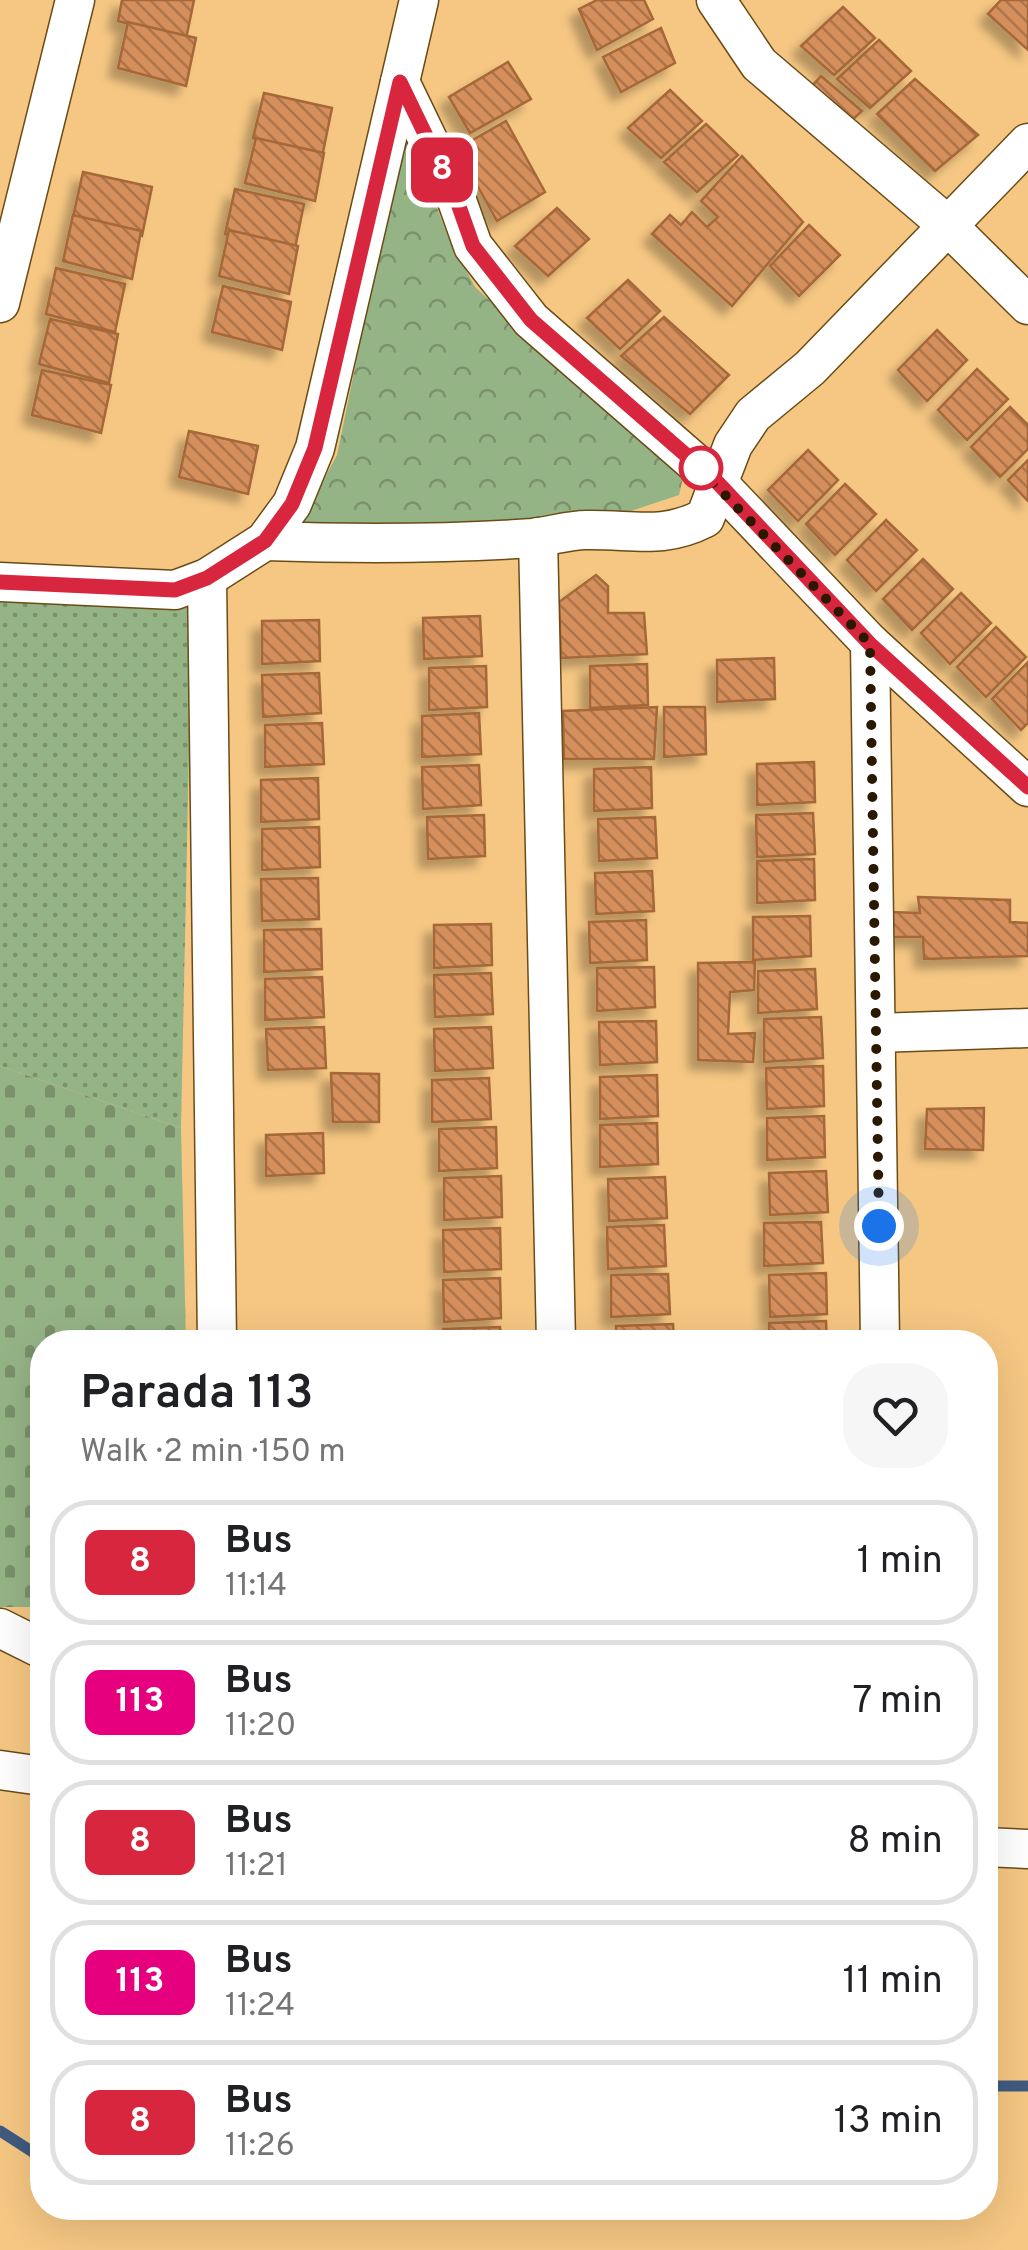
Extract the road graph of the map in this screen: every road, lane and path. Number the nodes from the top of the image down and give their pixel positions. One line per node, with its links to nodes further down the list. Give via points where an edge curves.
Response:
1 (75, 0): 7 (street)
2 (420, 0): 4 (street)
3 (716, 0): 6 (street, via 759,64)
4 (400, 82): 9 (street, via 473,246 494,277 531,320); 11 (street, via 315,448 292,504)
5 (1028, 143): 6 (street)
6 (945, 224): 8 (street); 9 (street, via 810,368 753,415)
7 (0, 303)
8 (1028, 305)
9 (718, 483): 10 (street, via 706,518 680,531 584,530); 14 (street)
10 (538, 537): 11 (street, via 368,545); 19 (street)
11 (265, 541): 12 (street)
12 (207, 578): 13 (street, via 175,590); 18 (street)
13 (0, 582)
14 (870, 644): 15 (street); 17 (street)
15 (1028, 788)
16 (1028, 1028): 17 (street)
17 (876, 1033): 20 (street)
18 (217, 1330)
19 (556, 1330)
20 (880, 1330)
21 (30, 1625): 22 (street)
22 (0, 1626): 23 (street)
23 (30, 1642)
24 (0, 1770): 25 (street)
25 (30, 1774)
26 (998, 1848): 27 (street)
27 (1028, 1849)

